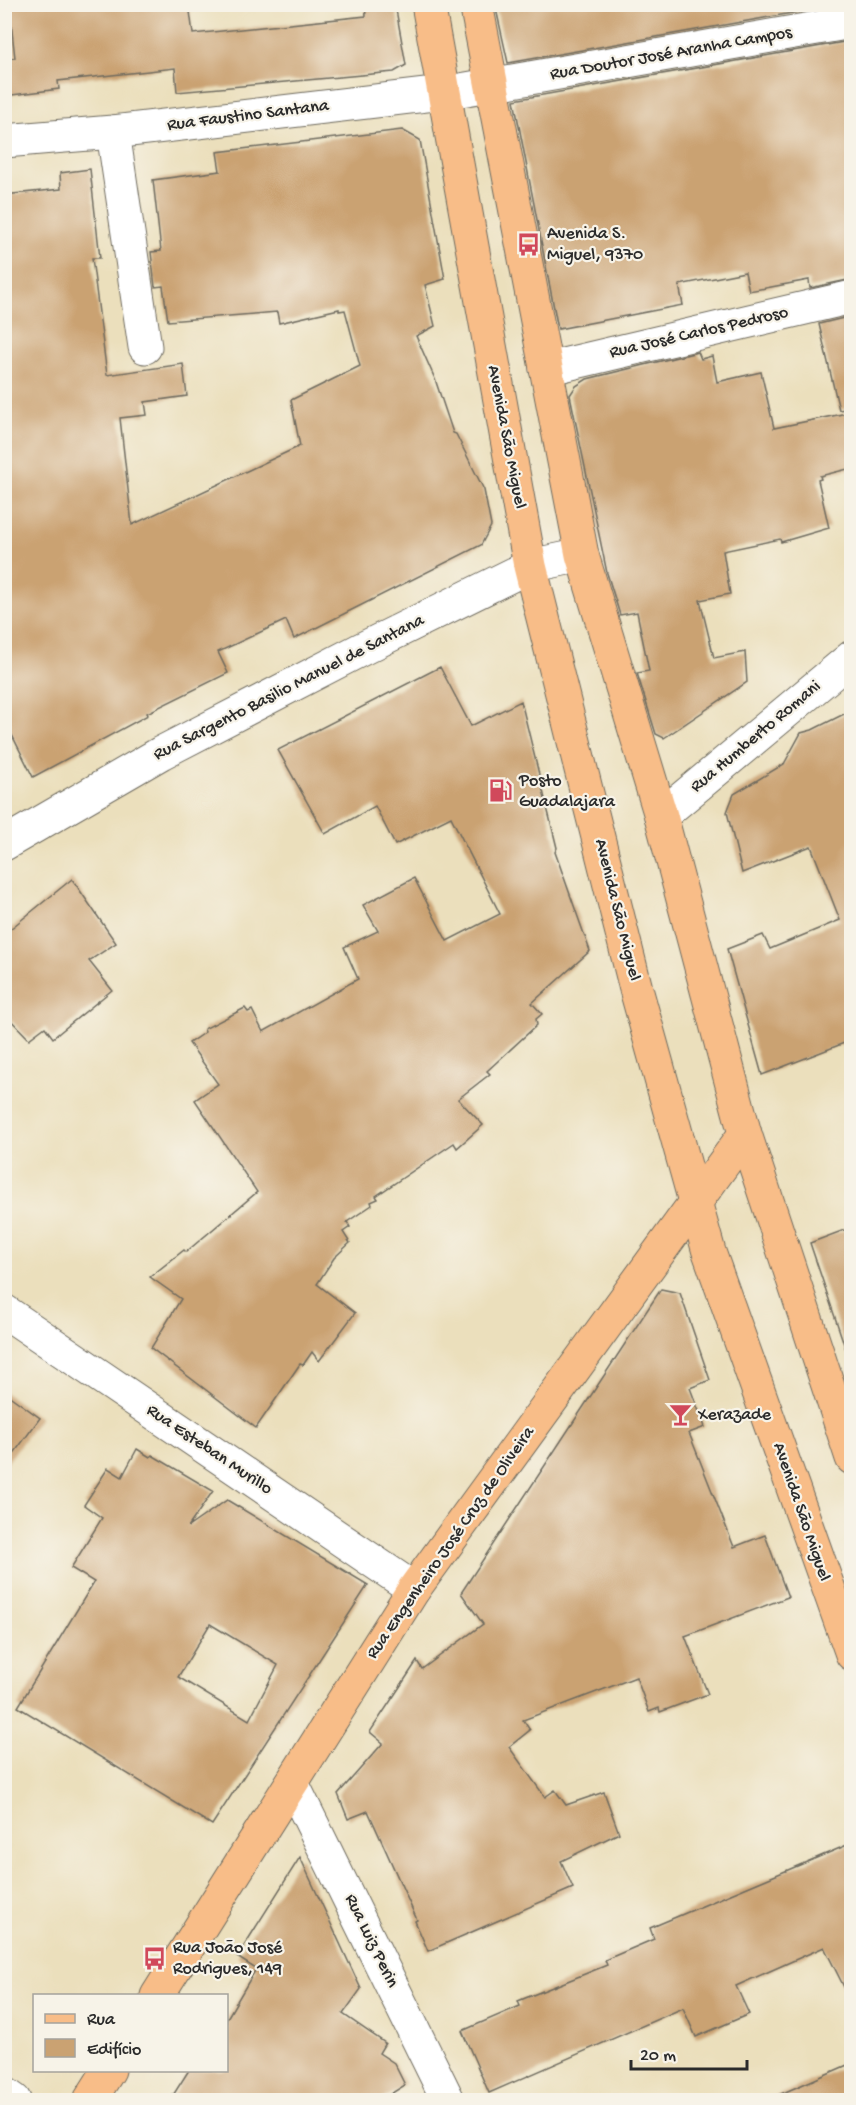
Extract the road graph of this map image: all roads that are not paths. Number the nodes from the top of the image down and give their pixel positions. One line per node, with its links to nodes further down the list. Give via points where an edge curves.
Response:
1 (428, 4): 5 (main road, Avenida São Miguel)
2 (476, 4): 4 (main road)
3 (852, 22): 4 (street, Rua Doutor José Aranha Campos)
4 (491, 86): 5 (street, Rua Faustino Santana); 10 (main road)
5 (443, 93): 6 (street, Rua Faustino Santana); 12 (main road, Avenida São Miguel)
6 (113, 132): 7 (street, Rua Faustino Santana); 9 (street)
7 (4, 141)
8 (852, 297): 10 (street, Rua José Carlos Pedroso)
9 (145, 347)
10 (546, 369): 11 (main road)
11 (582, 555): 12 (street, Rua Sargento Basilio Manuel de Santana); 14 (main road)
12 (531, 566): 15 (street, Rua Sargento Basilio Manuel de Santana, via 161,753); 17 (main road, Avenida São Miguel, via 636,989)
13 (852, 657): 14 (street, Rua Humberto Romani)
14 (661, 816): 16 (main road)
15 (4, 844)
16 (745, 1134): 17 (main road, Rua Engenheiro José Cruz de Oliveira); 19 (main road)
17 (694, 1200): 20 (main road, Rua Engenheiro José Cruz de Oliveira); 21 (main road, Avenida São Miguel)
18 (4, 1311): 20 (street, Rua Esteban Murillo)
19 (852, 1458)
20 (414, 1590): 22 (main road, Rua Engenheiro José Cruz de Oliveira)
21 (852, 1654)
22 (292, 1783): 23 (main road, Rua Engenheiro José Cruz de Oliveira); 28 (street, Rua Luiz Perin)
23 (158, 1994)
24 (109, 2072): 27 (main road)
25 (4, 2093): 26 (street)
26 (14, 2100)
27 (90, 2100)
28 (448, 2100)

